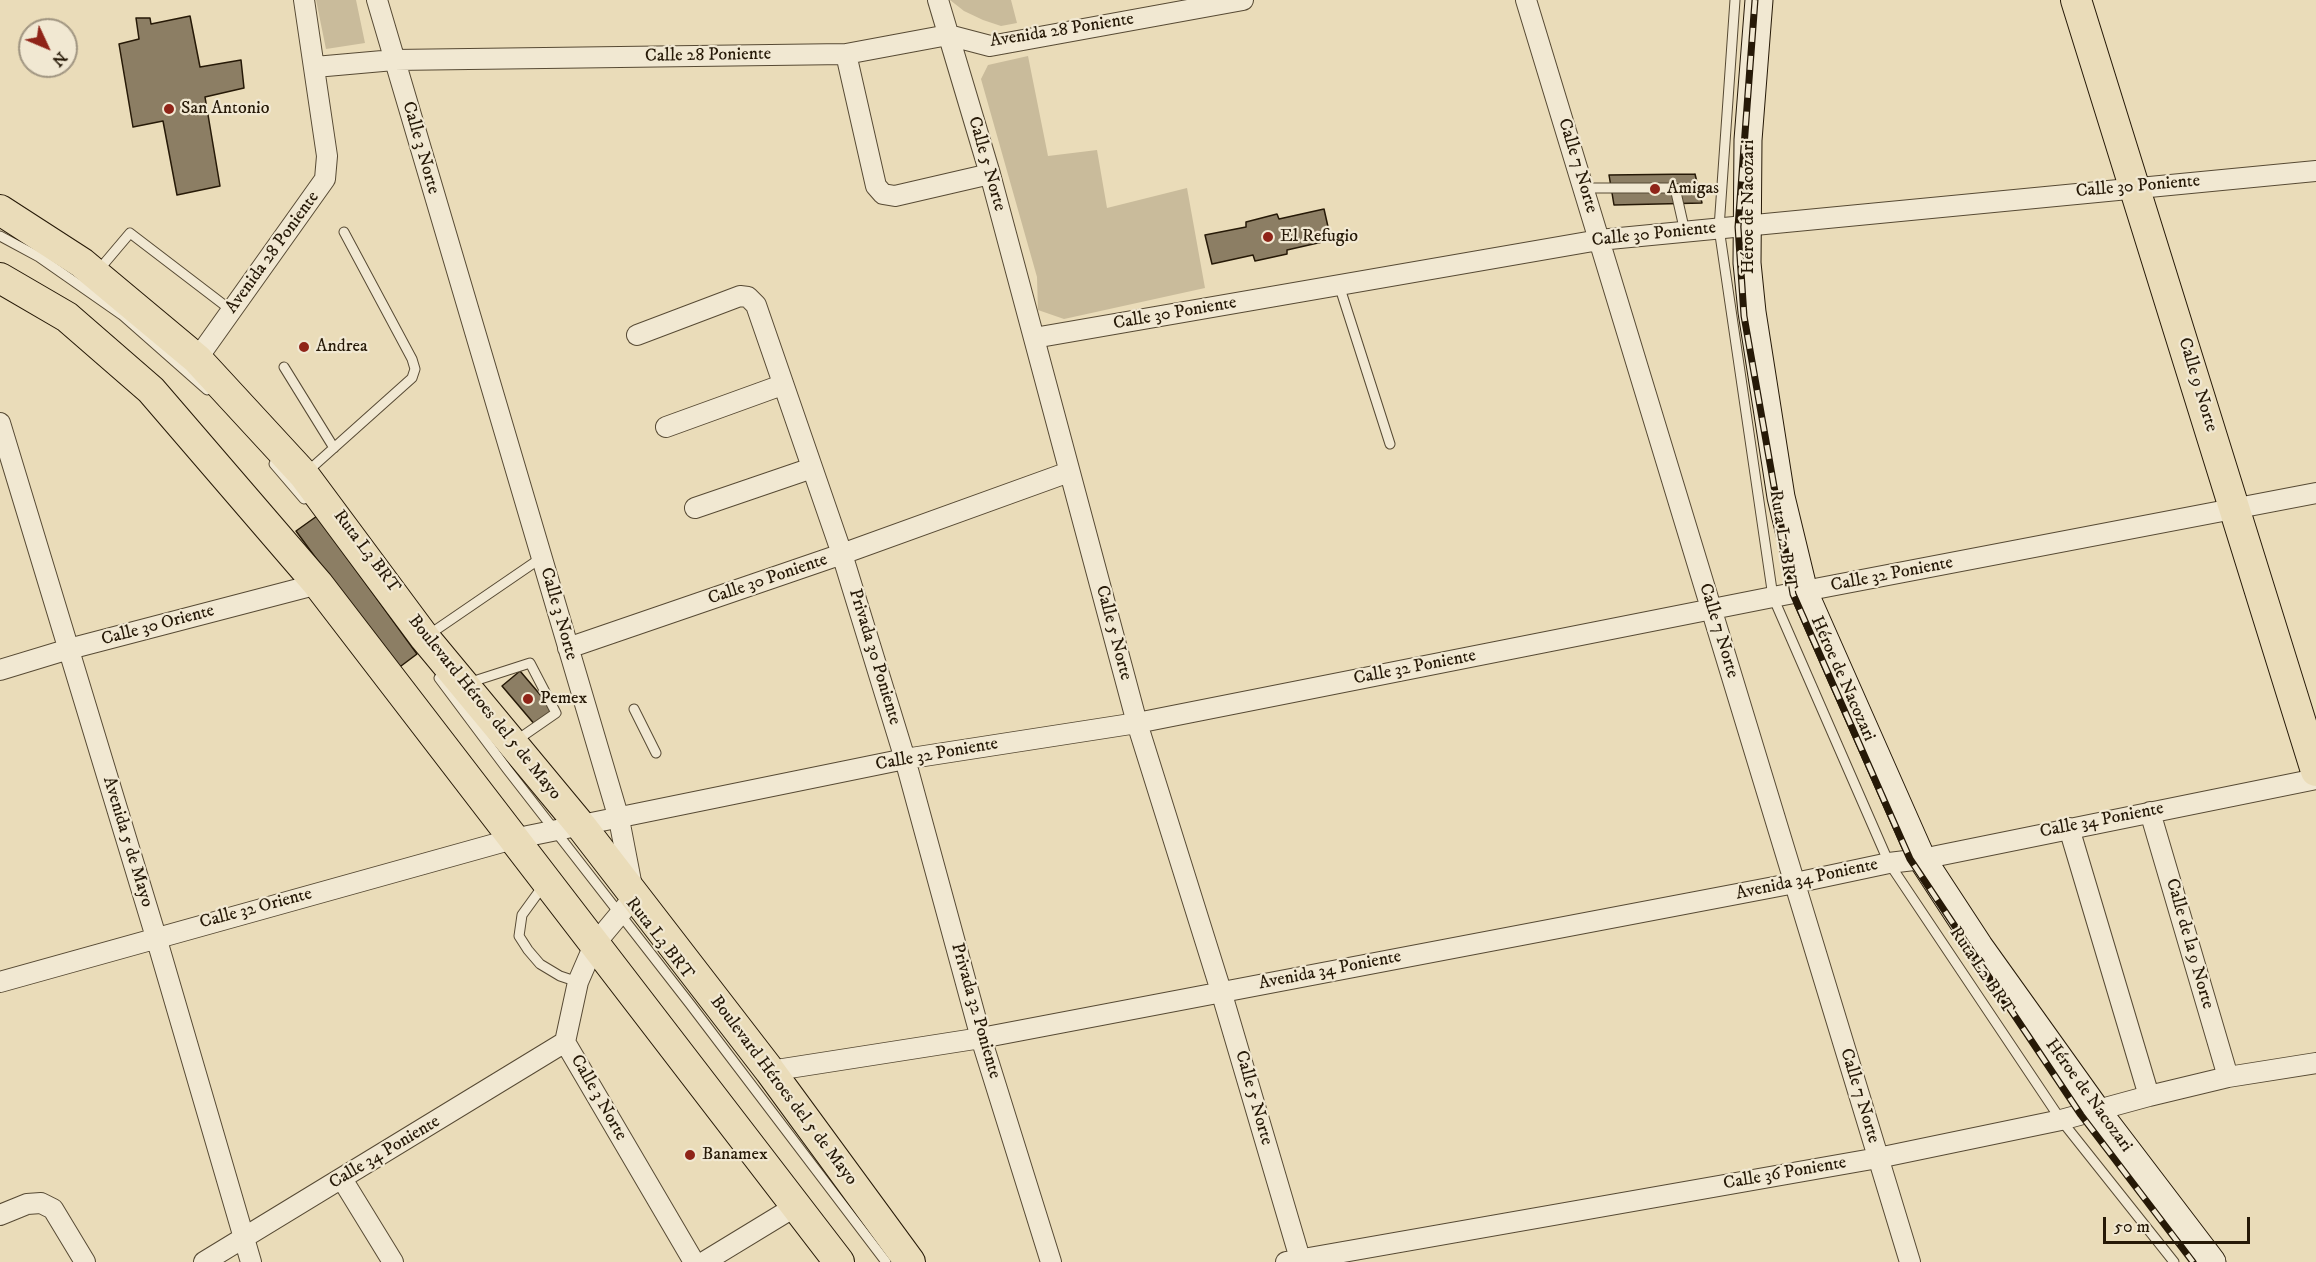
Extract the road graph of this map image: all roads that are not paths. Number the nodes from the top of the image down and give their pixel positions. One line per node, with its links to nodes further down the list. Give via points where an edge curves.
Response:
1 (304, 0): 12 (street)
2 (377, 0): 11 (street, Calle 3 Norte)
3 (938, 0): 9 (street, Calle 5 Norte)
4 (1243, 0): 9 (street, Avenida 28 Poniente, via 990,46)
5 (1526, 0): 16 (street, Calle 7 Norte)
6 (1735, 0): 19 (lane, Ruta L2 BRT)
7 (1759, 0): 18 (street, Héroe de Nacozari)
8 (2076, 0): 15 (main road, Calle 9 Norte)
9 (948, 35): 10 (street, Avenida 28 Poniente); 14 (street, Calle 5 Norte)
10 (846, 54): 11 (street, Calle 28 Poniente); 14 (street, via 876,186 883,194 895,196)
11 (394, 60): 12 (street, Calle 28 Poniente); 49 (street, Calle 3 Norte)
12 (315, 67): 28 (street, Avenida 28 Poniente, via 327,156 325,180)
13 (2316, 171): 15 (street, Calle 30 Poniente)
14 (990, 174): 31 (street, Calle 5 Norte)
15 (2135, 187): 18 (street, Calle 30 Poniente); 47 (main road, Calle 9 Norte)
16 (1584, 188): 21 (lane, via 1675,188); 23 (street, Calle 7 Norte)
17 (0, 210): 24 (main road, Boulevard Héroes del 5 de Mayo)
18 (1746, 225): 19 (street, Calle 30 Poniente); 51 (street, Héroe de Nacozari, via 1752,312 1770,428 1781,497)
19 (1719, 228): 21 (street, Calle 30 Poniente); 52 (lane, Ruta L2 BRT)
20 (344, 232): 39 (lane, via 415,369 412,378)
21 (1685, 232): 23 (street, Calle 30 Poniente)
22 (0, 236): 35 (lane, via 39,257 122,315)
23 (1599, 240): 26 (street, Calle 30 Poniente); 53 (street, Calle 7 Norte)
24 (95, 274): 28 (lane, via 130,232); 32 (main road, Boulevard Héroes del 5 de Mayo)
25 (0, 278): 50 (main road, via 67,317 151,390)
26 (1340, 285): 31 (street, Calle 30 Poniente); 38 (lane)
27 (47, 294): 29 (lane)
28 (232, 311): 32 (street, Avenida 28 Poniente)
29 (85, 318)
30 (637, 335): 34 (street, Privada 30 Poniente, via 740,296 748,297 756,305)
31 (1034, 338): 42 (street, Calle 5 Norte)
32 (197, 359): 43 (main road, Boulevard Héroes del 5 de Mayo)
33 (284, 368): 39 (lane)
34 (782, 385): 36 (street); 41 (street, Privada 30 Poniente)
35 (213, 396)
36 (666, 427)
37 (1, 428): 56 (street, Avenida 5 de Mayo)
38 (1390, 444)
39 (334, 448): 43 (lane)
40 (266, 455): 45 (lane, Ruta L3 BRT)
41 (812, 468): 46 (street); 48 (street, Privada 30 Poniente)
42 (1069, 472): 48 (street, Calle 30 Poniente); 61 (street, Calle 5 Norte)
43 (304, 475): 54 (main road, Boulevard Héroes del 5 de Mayo)
44 (2316, 493): 47 (street, Calle 32 Poniente)
45 (310, 506)
46 (695, 508)
47 (2235, 508): 51 (street, Calle 32 Poniente); 65 (main road, Calle 9 Norte)
48 (842, 554): 55 (street, Calle 30 Poniente); 64 (street, Privada 30 Poniente)
49 (542, 558): 54 (lane); 55 (street, Calle 3 Norte)
50 (317, 575): 56 (street, Calle 30 Oriente); 71 (main road)
51 (1804, 592): 52 (street, Calle 32 Poniente); 72 (street, Héroe de Nacozari)
52 (1773, 597): 53 (street, Calle 32 Poniente); 73 (lane, Ruta L2 BRT)
53 (1712, 610): 61 (street, Calle 32 Poniente); 75 (street, Calle 7 Norte)
54 (425, 638): 59 (main road, Boulevard Héroes del 5 de Mayo)
55 (568, 648): 68 (street, Calle 3 Norte)
56 (69, 649): 58 (street, Calle 30 Oriente); 77 (street, Avenida 5 de Mayo)
57 (432, 667): 70 (lane, via 507,770)
58 (0, 670)
59 (463, 685): 62 (main road, Boulevard Héroes del 5 de Mayo); 62 (lane, via 530,663 556,713)
60 (634, 709): 63 (lane)
61 (1137, 723): 64 (street, Calle 32 Poniente); 81 (street, Calle 5 Norte)
62 (512, 744): 70 (main road, Boulevard Héroes del 5 de Mayo)
63 (656, 753)
64 (905, 759): 68 (street, Calle 32 Poniente); 82 (street, Privada 32 Poniente)
65 (2316, 771)
66 (2316, 779): 67 (street, Calle 34 Poniente)
67 (2151, 812): 69 (street, Calle 34 Poniente); 86 (street, Calle de la 9 Norte)
68 (619, 819): 70 (street, Calle 32 Poniente); 76 (street, Calle 3 Norte)
69 (2069, 828): 72 (street, Calle 34 Poniente); 87 (street)
70 (568, 829): 71 (street, Calle 32 Poniente); 76 (main road, Boulevard Héroes del 5 de Mayo)
71 (517, 838): 74 (main road); 77 (street, Calle 32 Oriente); 78 (lane)
72 (1922, 859): 73 (street, Calle 34 Poniente); 88 (street, Héroe de Nacozari)
73 (1888, 863): 75 (street, Avenida 34 Poniente); 89 (lane, Ruta L2 BRT)
74 (546, 882): 78 (main road); 80 (lane, via 522,915 519,936 540,964)
75 (1795, 883): 81 (street, Avenida 34 Poniente); 90 (street, Calle 7 Norte)
76 (627, 906): 78 (street, Calle 3 Norte); 85 (main road, Boulevard Héroes del 5 de Mayo); 103 (lane, Ruta L3 BRT, via 690,1004)
77 (156, 937): 79 (street, Calle 32 Oriente); 94 (street, Avenida 5 de Mayo)
78 (596, 943): 80 (street, Calle 3 Norte); 92 (main road)
79 (0, 982)
80 (578, 982): 83 (street, Calle 3 Norte)
81 (1221, 991): 82 (street, Avenida 34 Poniente); 95 (street, Calle 5 Norte)
82 (981, 1038): 85 (street, Avenida 34 Poniente); 105 (street, Privada 32 Poniente)
83 (566, 1042): 91 (street, Calle 34 Poniente); 100 (street, Calle 3 Norte)
84 (2316, 1063): 86 (street, Calle 36 Poniente)
85 (770, 1071): 104 (main road, Boulevard Héroes del 5 de Mayo)
86 (2228, 1077): 87 (street, Calle 36 Poniente)
87 (2149, 1096): 88 (street, Calle 36 Poniente)
88 (2097, 1111): 89 (street, Calle 36 Poniente); 108 (street, Héroe de Nacozari)
89 (2061, 1120): 90 (street, Calle 36 Poniente); 107 (lane, Ruta L2 BRT)
90 (1878, 1158): 95 (street, Calle 36 Poniente); 106 (street, Calle 7 Norte)
91 (342, 1179): 94 (street, Calle 34 Poniente); 99 (street)
92 (802, 1206): 101 (street); 102 (main road)
93 (0, 1215): 96 (street, via 27,1204 41,1203 53,1209)
94 (243, 1237): 97 (street, Calle 34 Poniente); 98 (street, Avenida 5 de Mayo)
95 (1295, 1261)
96 (85, 1262)
97 (204, 1262)
98 (251, 1262)
99 (393, 1262)
100 (694, 1262)
101 (704, 1262)
102 (839, 1262)
103 (886, 1262)
104 (910, 1262)
105 (1051, 1262)
106 (1910, 1262)
107 (2174, 1262)
108 (2212, 1262)

